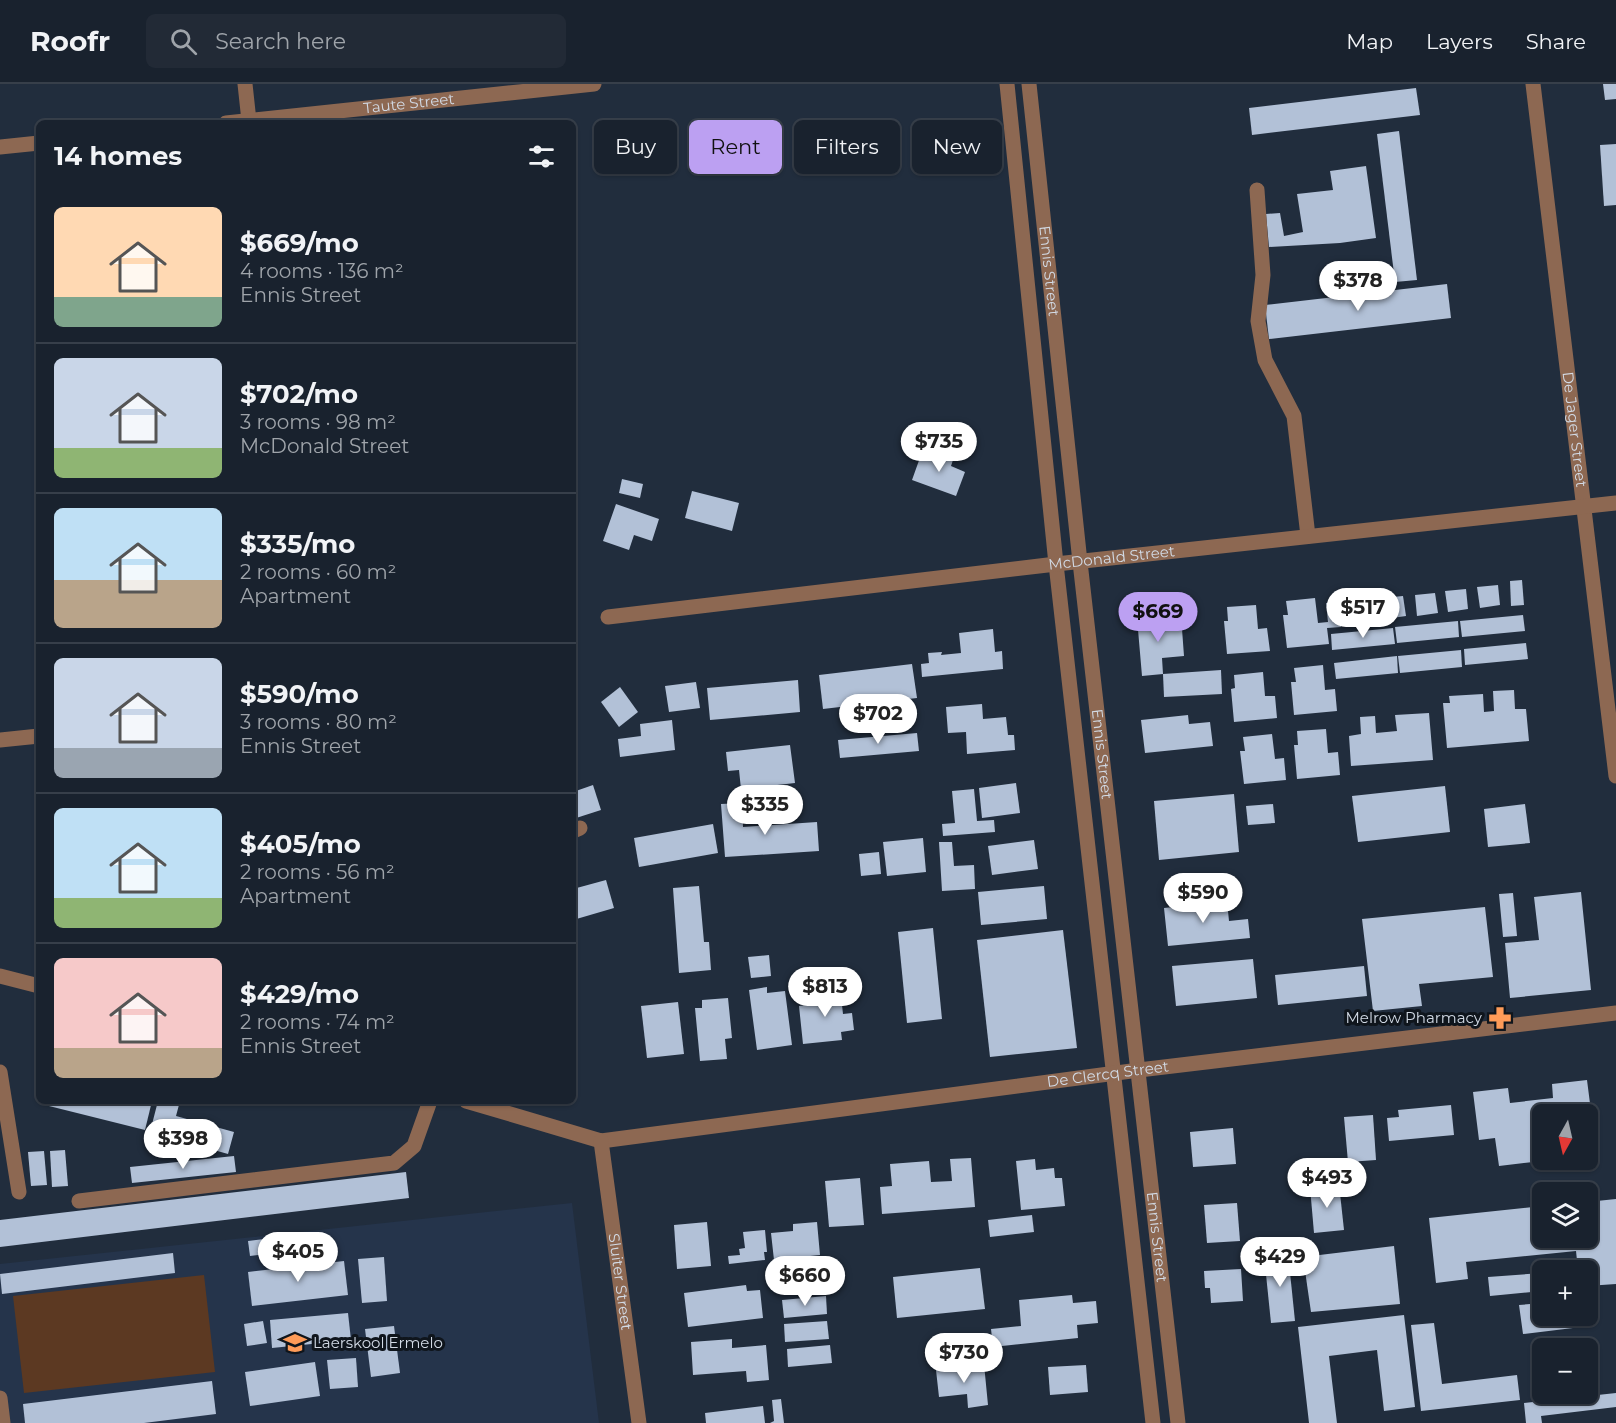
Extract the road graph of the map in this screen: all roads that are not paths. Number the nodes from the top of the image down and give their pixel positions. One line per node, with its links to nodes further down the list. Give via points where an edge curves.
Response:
1 (245, 84): 6 (street)
2 (594, 84): 7 (street, Taute Street)
3 (1007, 84): 15 (street, Ennis Street)
4 (1029, 84): 14 (street, Ennis Street)
5 (1533, 84): 12 (street, De Jager Street)
6 (249, 120)
7 (258, 120)
8 (36, 142): 9 (street)
9 (0, 147)
10 (1257, 190): 13 (street, via 1263,275 1258,321 1265,360 1294,416)
11 (1616, 503): 12 (street, McDonald Street)
12 (1584, 507): 13 (street, McDonald Street); 19 (street, De Jager Street)
13 (1308, 536): 14 (street, McDonald Street)
14 (1080, 562): 15 (street, McDonald Street); 23 (street, Ennis Street)
15 (1056, 564): 16 (street, McDonald Street); 25 (street, Ennis Street)
16 (608, 617)
17 (36, 736): 18 (street)
18 (0, 740)
19 (1616, 776)
20 (0, 976): 21 (street)
21 (36, 985)
22 (1616, 1013): 23 (street, De Clercq Street)
23 (1139, 1070): 25 (street, De Clercq Street); 35 (street, Ennis Street)
24 (0, 1072): 29 (street)
25 (1114, 1074): 28 (street, De Clercq Street); 34 (street, Ennis Street)
26 (429, 1104): 30 (street, via 414,1146 394,1163)
27 (476, 1104): 28 (street)
28 (601, 1141): 33 (street, Sluiter Street)
29 (19, 1192)
30 (79, 1201)
31 (0, 1398): 32 (street)
32 (3, 1423)
33 (639, 1423)
34 (1153, 1423)
35 (1178, 1423)

